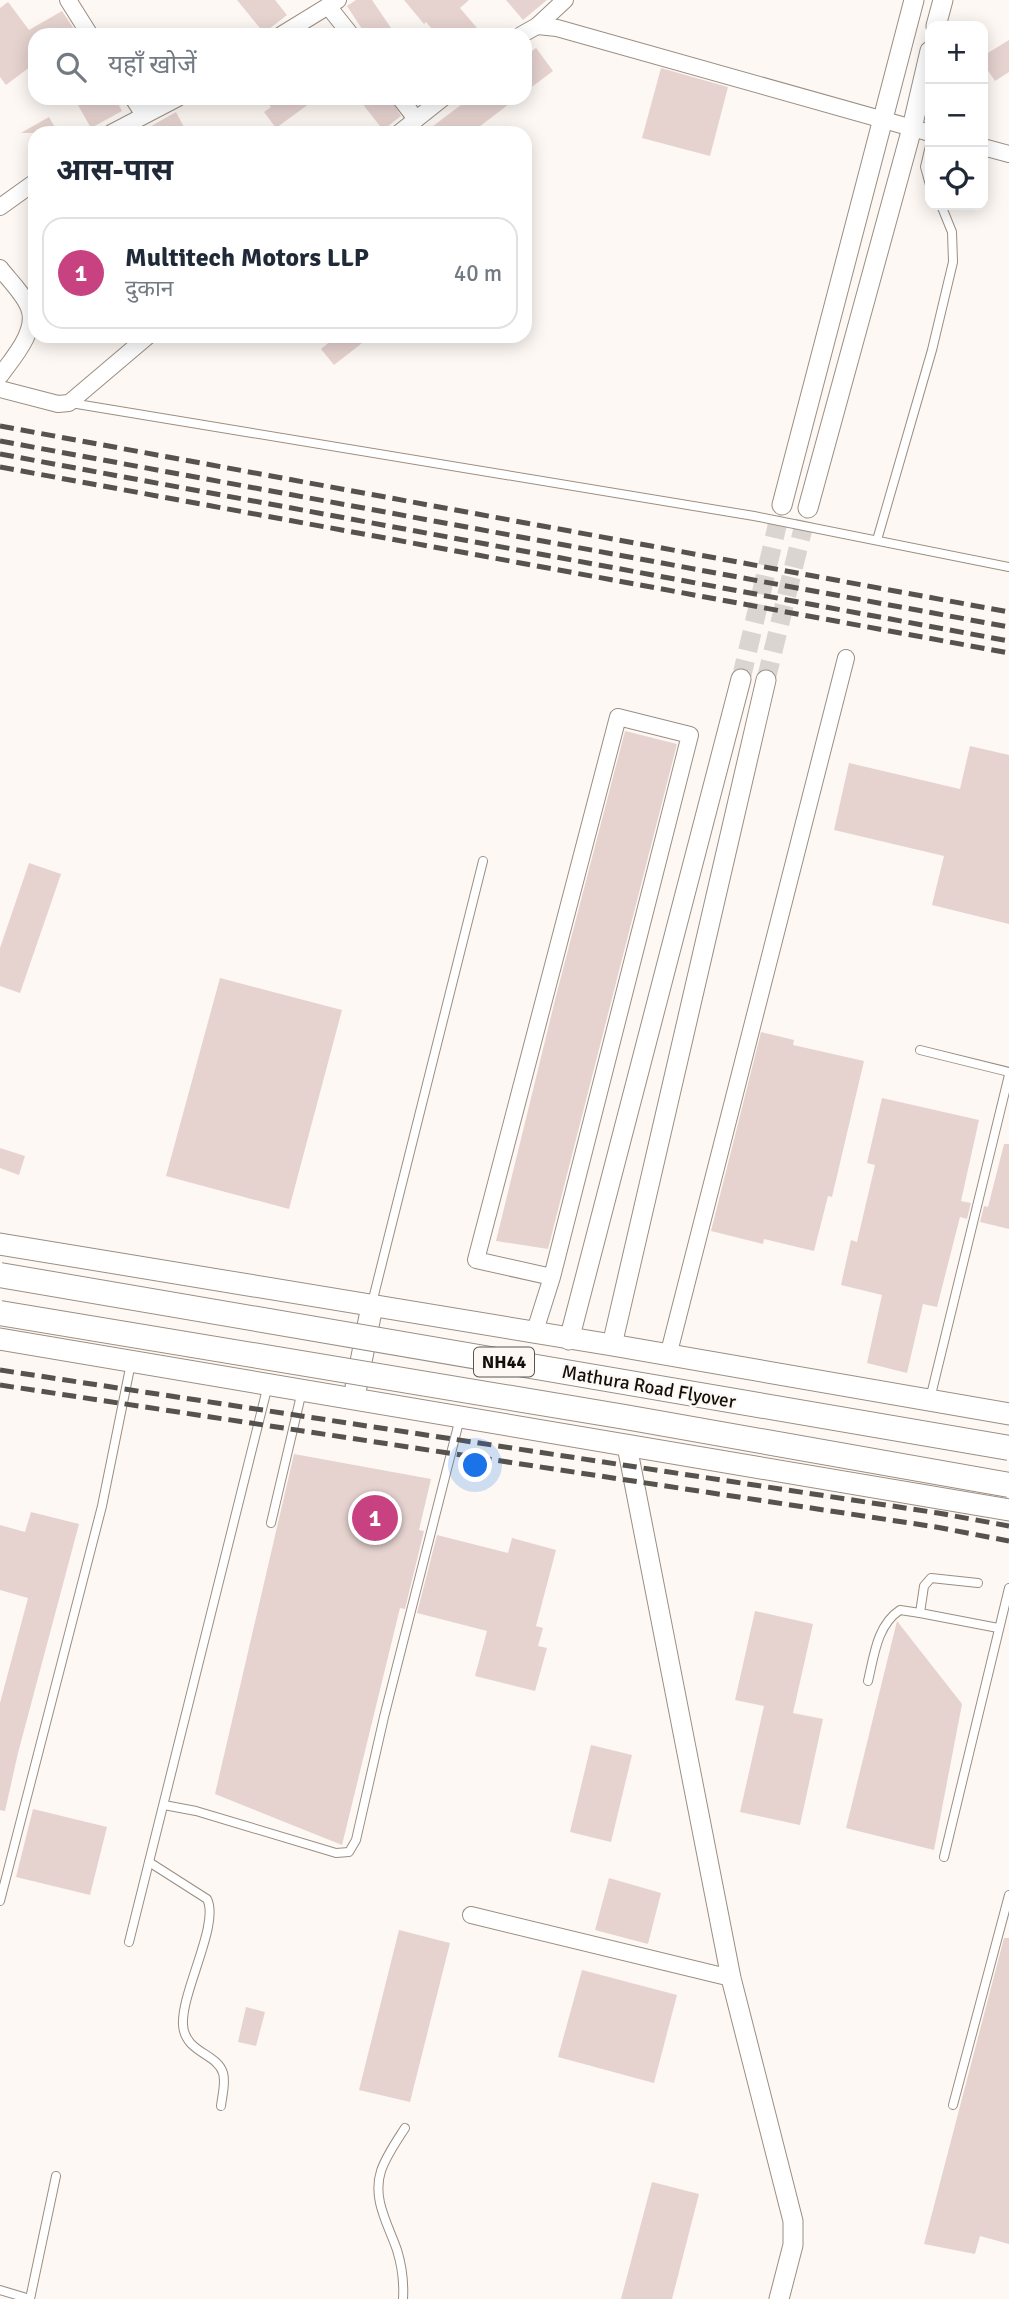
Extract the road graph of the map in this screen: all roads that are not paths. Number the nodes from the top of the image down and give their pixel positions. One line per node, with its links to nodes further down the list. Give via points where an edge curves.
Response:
1 (68, 0): 8 (street)
2 (565, 0): 7 (street)
3 (914, 0): 19 (street)
4 (943, 0): 6 (street)
5 (333, 3): 9 (street); 10 (street)
6 (937, 21)
7 (537, 26): 11 (street); 19 (street, via 558,28)
8 (86, 28)
9 (292, 28)
10 (347, 28)
11 (532, 29)
12 (926, 84): 22 (street)
13 (138, 105): 17 (street)
14 (164, 105): 17 (street)
15 (405, 105): 18 (street)
16 (434, 105): 18 (street)
17 (144, 115): 20 (street)
18 (416, 119): 21 (street)
19 (881, 120): 22 (street); 35 (street)
20 (124, 126)
21 (408, 126)
22 (921, 131): 36 (street)
23 (988, 148): 24 (street)
24 (1009, 154)
25 (28, 187): 26 (street)
26 (0, 208)
27 (943, 210): 37 (lane, via 952,232 953,262 933,350)
28 (0, 268): 29 (street)
29 (28, 306)
30 (28, 329): 32 (street)
31 (140, 343): 34 (street)
32 (0, 376)
33 (0, 389): 34 (street)
34 (69, 403): 37 (lane, via 754,516)
35 (782, 505)
36 (808, 508)
37 (877, 541): 38 (lane)
38 (1009, 567)
39 (846, 658): 54 (street)
40 (741, 679): 52 (street)
41 (766, 680): 53 (street)
42 (483, 861): 48 (lane)
43 (920, 1050): 44 (lane)
44 (1009, 1074): 59 (lane)
45 (0, 1244): 48 (main road)
46 (0, 1275): 63 (highway, Mathura Road Flyover / NH44, bridge)
47 (551, 1278): 47 (street, via 476,1260 618,718 690,735); 50 (street)
48 (372, 1306): 50 (main road); 58 (main road)
49 (0, 1314): 64 (highway, Mathura Road Flyover / NH44, bridge)
50 (534, 1334): 52 (main road)
51 (0, 1339): 55 (main road)
52 (569, 1340): 53 (main road)
53 (612, 1345): 54 (main road)
54 (668, 1356): 59 (main road)
55 (132, 1362): 56 (main road); 76 (lane, via 102,1506)
56 (268, 1385): 57 (main road); 72 (lane)
57 (302, 1391): 58 (main road); 66 (lane)
58 (354, 1399): 61 (main road)
59 (929, 1401): 60 (main road)
60 (1009, 1414)
61 (460, 1418): 62 (main road); 72 (lane, via 356,1840 349,1852 336,1853)
62 (627, 1446): 65 (main road); 79 (street)
63 (1009, 1448)
64 (1009, 1485)
65 (1009, 1510)
66 (271, 1523)
67 (978, 1583): 69 (lane, via 931,1578 924,1586)
68 (1009, 1588): 70 (lane)
69 (920, 1613): 70 (lane); 71 (lane, via 900,1610 890,1616)
70 (998, 1628): 73 (lane)
71 (868, 1681)
72 (164, 1805): 74 (lane)
73 (944, 1857)
74 (149, 1862): 78 (lane); 81 (lane, via 207,1899 210,1906 183,2023 192,2046 222,2070)
75 (1009, 1895): 80 (lane)
76 (0, 1901)
77 (471, 1915): 79 (street)
78 (129, 1942)
79 (731, 1978): 87 (street, via 793,2221 793,2245)
80 (953, 2105)
81 (221, 2106)
82 (405, 2128): 86 (lane, via 380,2172 378,2192 397,2252)
83 (56, 2176): 85 (lane)
84 (0, 2290): 85 (lane)
85 (30, 2299)
86 (403, 2299)
87 (779, 2299)

